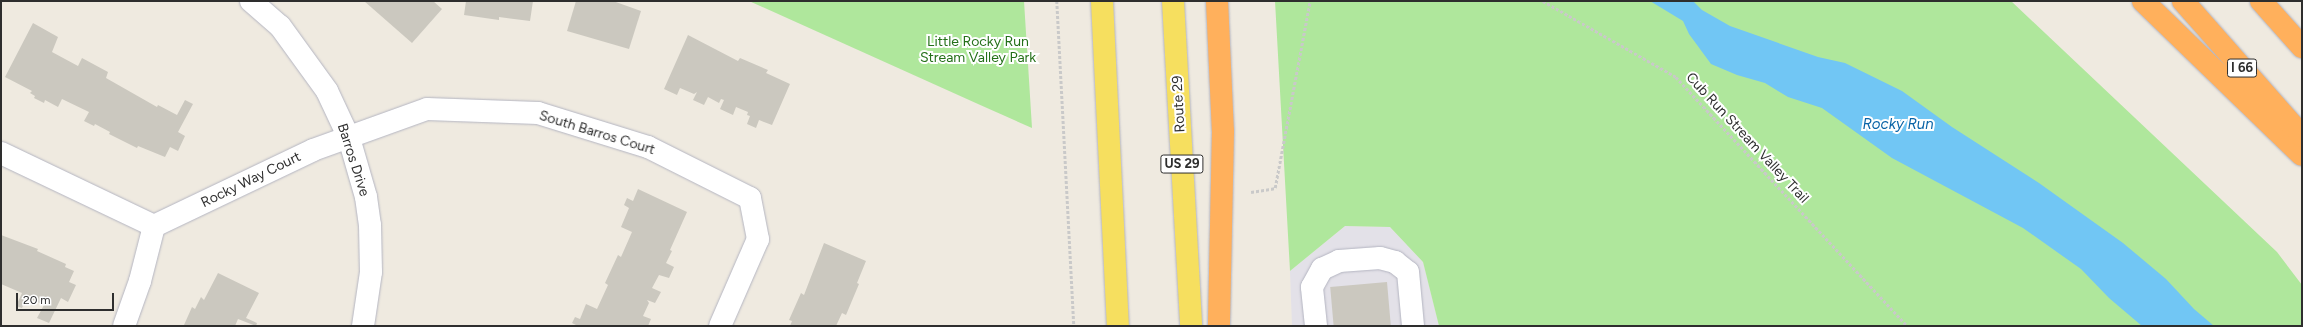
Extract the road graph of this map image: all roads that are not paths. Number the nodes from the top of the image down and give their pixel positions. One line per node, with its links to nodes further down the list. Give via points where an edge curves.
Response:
1 (251, 1): 10 (street, Barros Drive, via 280,26 327,91)
2 (1102, 1): 17 (main road)
3 (1173, 1): 18 (main road, Route 29 / US 29)
4 (1217, 1): 19 (highway, via 1223,131)
5 (2143, 1): 12 (highway)
6 (2183, 1): 9 (highway, I 66)
7 (2261, 1): 8 (highway)
8 (2302, 47)
9 (2302, 136)
10 (349, 138): 13 (street, Rocky Way Court, via 313,150); 15 (street, Barros Drive, via 366,197 370,225 371,272); 16 (street, South Barros Court, via 427,110 538,113 648,147 750,198 758,239)
11 (1, 152): 13 (street)
12 (2302, 155)
13 (154, 226): 14 (street, via 140,281)
14 (124, 326)
15 (363, 326)
16 (720, 326)
17 (1118, 326)
18 (1191, 326)
19 (1219, 326)
20 (1316, 326): 21 (street, via 1312,287 1322,270 1339,261 1380,258 1395,262 1408,272)
21 (1413, 326)

